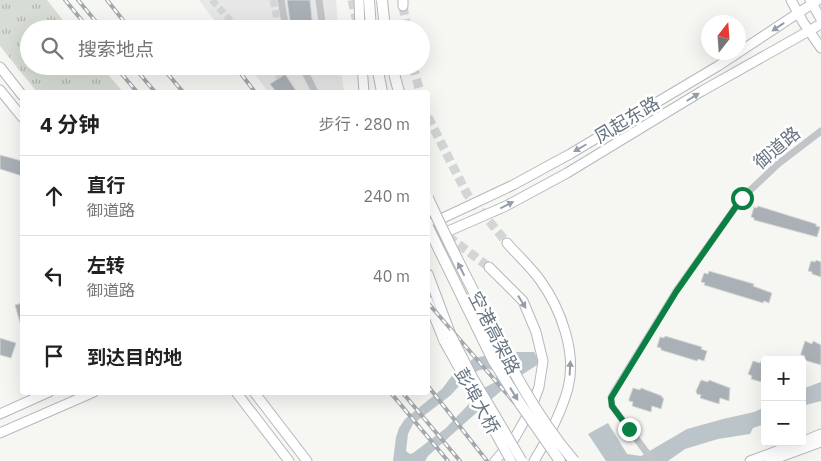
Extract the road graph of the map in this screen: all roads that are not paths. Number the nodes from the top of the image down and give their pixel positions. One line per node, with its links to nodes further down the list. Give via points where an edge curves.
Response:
1 (281, 0): 10 (street)
2 (319, 0): 11 (street)
3 (359, 0): 12 (main road)
4 (369, 0): 13 (highway)
5 (383, 0): 14 (highway, bridge)
6 (791, 0): 8 (main road)
7 (814, 1): 8 (main road, 凤起东路); 9 (main road)
8 (798, 13): 16 (main road); 34 (main road, 凤起东路, one-way to 34, via 718,66 570,154)
9 (821, 19)
10 (284, 20)
11 (322, 20)
12 (360, 20)
13 (370, 20)
14 (383, 20)
15 (821, 24): 16 (main road, 凤起东路)
16 (809, 30): 17 (main road); 36 (main road, 凤起东路, one-way to 16, via 506,206 567,173)
17 (821, 48)
18 (0, 67): 30 (main road)
19 (306, 75): 25 (street)
20 (362, 75): 26 (main road)
21 (378, 75): 27 (main road)
22 (379, 75): 28 (highway, bridge)
23 (394, 75): 29 (highway)
24 (0, 90): 31 (main road)
25 (314, 90)
26 (363, 90)
27 (377, 90)
28 (382, 90)
29 (398, 90)
30 (20, 92)
31 (20, 115)
32 (821, 132): 60 (street, 御道路, via 778,164 742,198 676,292 615,390 612,406)
33 (430, 202): 59 (highway, 空港高架路, one-way to 33, bridge, via 524,392)
34 (430, 225)
35 (430, 230): 58 (highway, 空港高架路, one-way to 58, bridge, via 493,360)
36 (430, 239)
37 (507, 244): 57 (main road, one-way to 37, via 549,435 569,386 570,351 560,314 546,289)
38 (490, 266): 54 (main road, one-way to 54, via 523,301 536,332 543,361 540,387 531,409 514,439)
39 (430, 280): 41 (main road)
40 (430, 305): 41 (main road)
41 (448, 338): 55 (main road, 彭埠大桥, bridge); 56 (main road, bridge)
42 (42, 395): 46 (main road)
43 (87, 395): 47 (main road)
44 (238, 395): 52 (main road)
45 (256, 395): 53 (main road)
46 (0, 414)
47 (0, 433)
48 (821, 434): 49 (main road)
49 (806, 440)
50 (821, 442): 62 (main road)
51 (791, 446): 61 (main road)
52 (289, 461)
53 (307, 461)
54 (495, 461)
55 (511, 461)
56 (522, 461)
57 (534, 461)
58 (560, 461)
59 (574, 461)
60 (653, 461)
61 (750, 461)
62 (769, 461)

